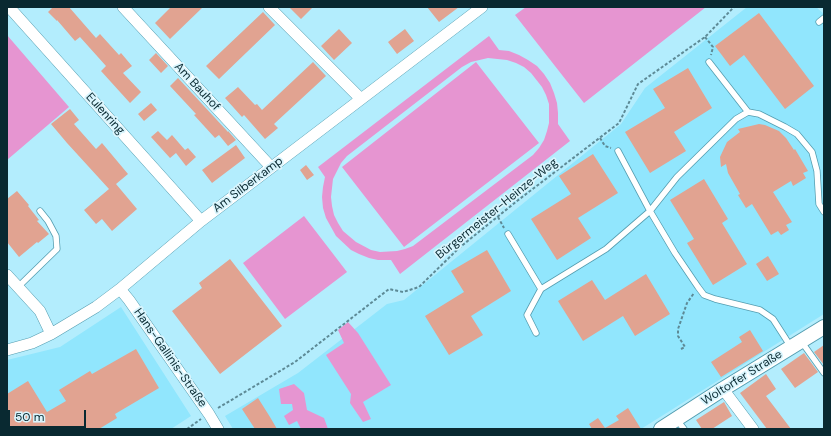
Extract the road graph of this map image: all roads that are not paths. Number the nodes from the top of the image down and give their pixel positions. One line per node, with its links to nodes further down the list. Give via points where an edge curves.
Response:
1 (9, 7): 15 (street, Eulenring)
2 (123, 7): 11 (street, Am Bauhof)
3 (270, 7): 8 (street)
4 (476, 9): 8 (street, Am Silberkamp)
5 (824, 18): 6 (lane)
6 (819, 22)
7 (709, 62): 9 (lane)
8 (361, 99): 11 (street, Am Silberkamp)
9 (748, 112): 13 (lane, via 736,119 677,177); 14 (lane, via 759,114 785,126 797,134 812,152 817,171 819,204)
10 (618, 150): 13 (lane)
11 (271, 167): 15 (street, Am Silberkamp)
12 (40, 211): 18 (lane, via 56,236 57,249)
13 (650, 211): 20 (lane, via 606,249); 24 (lane, via 704,295 760,310 773,319)
14 (824, 212)
15 (201, 221): 19 (street, Am Silberkamp)
16 (508, 234): 20 (lane)
17 (7, 275): 18 (street)
18 (18, 287): 23 (street, via 40,311)
19 (120, 289): 23 (street, Am Silberkamp); 29 (street, Hans-Gallinis-Straße)
20 (541, 290): 22 (lane, via 527,315)
21 (824, 327): 24 (street, Woltorfer Straße)
22 (536, 333)
23 (51, 334): 25 (street, Am Silberkamp)
24 (796, 344): 26 (lane); 27 (street, Woltorfer Straße)
25 (7, 350)
26 (824, 374)
27 (723, 389): 28 (street, Woltorfer Straße); 31 (street)
28 (680, 424): 30 (street, Woltorfer Straße)
29 (218, 429)
30 (661, 429)
31 (753, 429)

